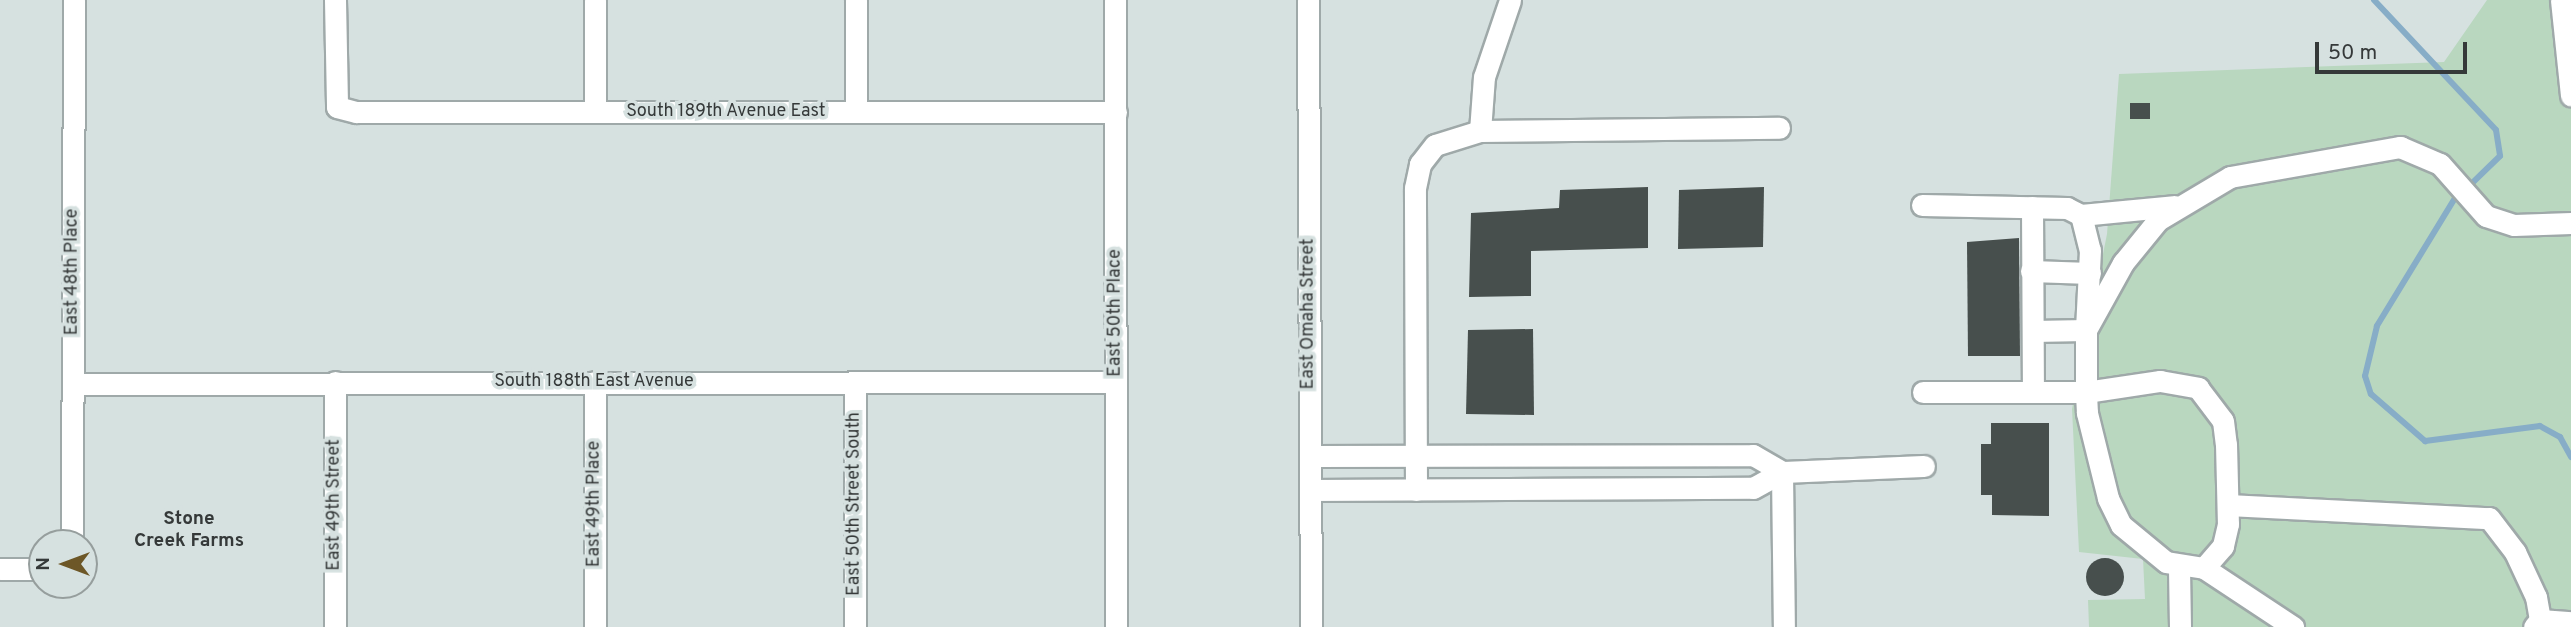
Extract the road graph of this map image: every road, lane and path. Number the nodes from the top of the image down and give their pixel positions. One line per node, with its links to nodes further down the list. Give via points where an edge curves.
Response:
1 (74, 0): 28 (street, East 48th Place)
2 (335, 0): 10 (street, South 189th Avenue East, via 337,107)
3 (595, 0): 10 (street)
4 (856, 0): 11 (street)
5 (1115, 0): 12 (street, East 50th Place)
6 (1308, 0): 32 (street, East Omaha Street)
7 (1510, 0): 14 (street, via 1484,77)
8 (2561, 0): 9 (street)
9 (2571, 95)
10 (595, 112): 11 (street, South 189th Avenue East)
11 (856, 112): 12 (street, South 189th Avenue East)
12 (1116, 112): 27 (street, East 50th Place)
13 (1779, 128): 14 (street)
14 (1480, 131): 33 (street, via 1449,136 1420,164)
15 (1922, 205): 17 (street)
16 (2174, 206): 18 (street); 19 (street, via 2230,177 2400,147 2440,164 2486,216 2514,225); 22 (street, via 2133,248)
17 (2032, 207): 18 (street); 20 (street)
18 (2081, 215): 21 (street)
19 (2571, 223)
20 (2031, 271): 21 (street); 23 (street)
21 (2090, 273): 22 (street)
22 (2086, 330): 23 (street); 31 (street)
23 (2033, 331): 29 (street)
24 (335, 382): 25 (street, South 188th East Avenue); 28 (street, South 188th East Avenue); 46 (street, East 49th Street)
25 (595, 382): 26 (street, South 188th East Avenue); 47 (street, East 49th Place)
26 (855, 382): 27 (street, South 188th East Avenue); 48 (street, East 50th Street South)
27 (1116, 382): 49 (street, East 50th Place)
28 (73, 384): 39 (street, East 48th Place)
29 (2033, 391): 30 (street); 31 (street)
30 (1923, 392)
31 (2086, 392): 38 (street, via 2160,381 2198,388 2223,421); 43 (street, via 2099,469 2121,525)
32 (1310, 456): 33 (street); 36 (street, East Omaha Street)
33 (1416, 457): 35 (street, via 1753,455); 37 (street)
34 (1924, 466): 35 (street)
35 (1782, 472): 37 (street, via 1753,488); 51 (street)
36 (1310, 490): 37 (street); 50 (street, East Omaha Street)
37 (1416, 490)
38 (2228, 505): 40 (street, via 2223,546); 45 (street, via 2489,518 2515,552)
39 (72, 529)
40 (2204, 568): 43 (street); 53 (street)
41 (0, 569): 42 (street)
42 (28, 569)
43 (2179, 569): 52 (street)
44 (2571, 622): 45 (street)
45 (2537, 623)
46 (335, 627)
47 (595, 627)
48 (855, 627)
49 (1116, 627)
50 (1311, 627)
51 (1784, 627)
52 (2180, 627)
53 (2293, 627)

